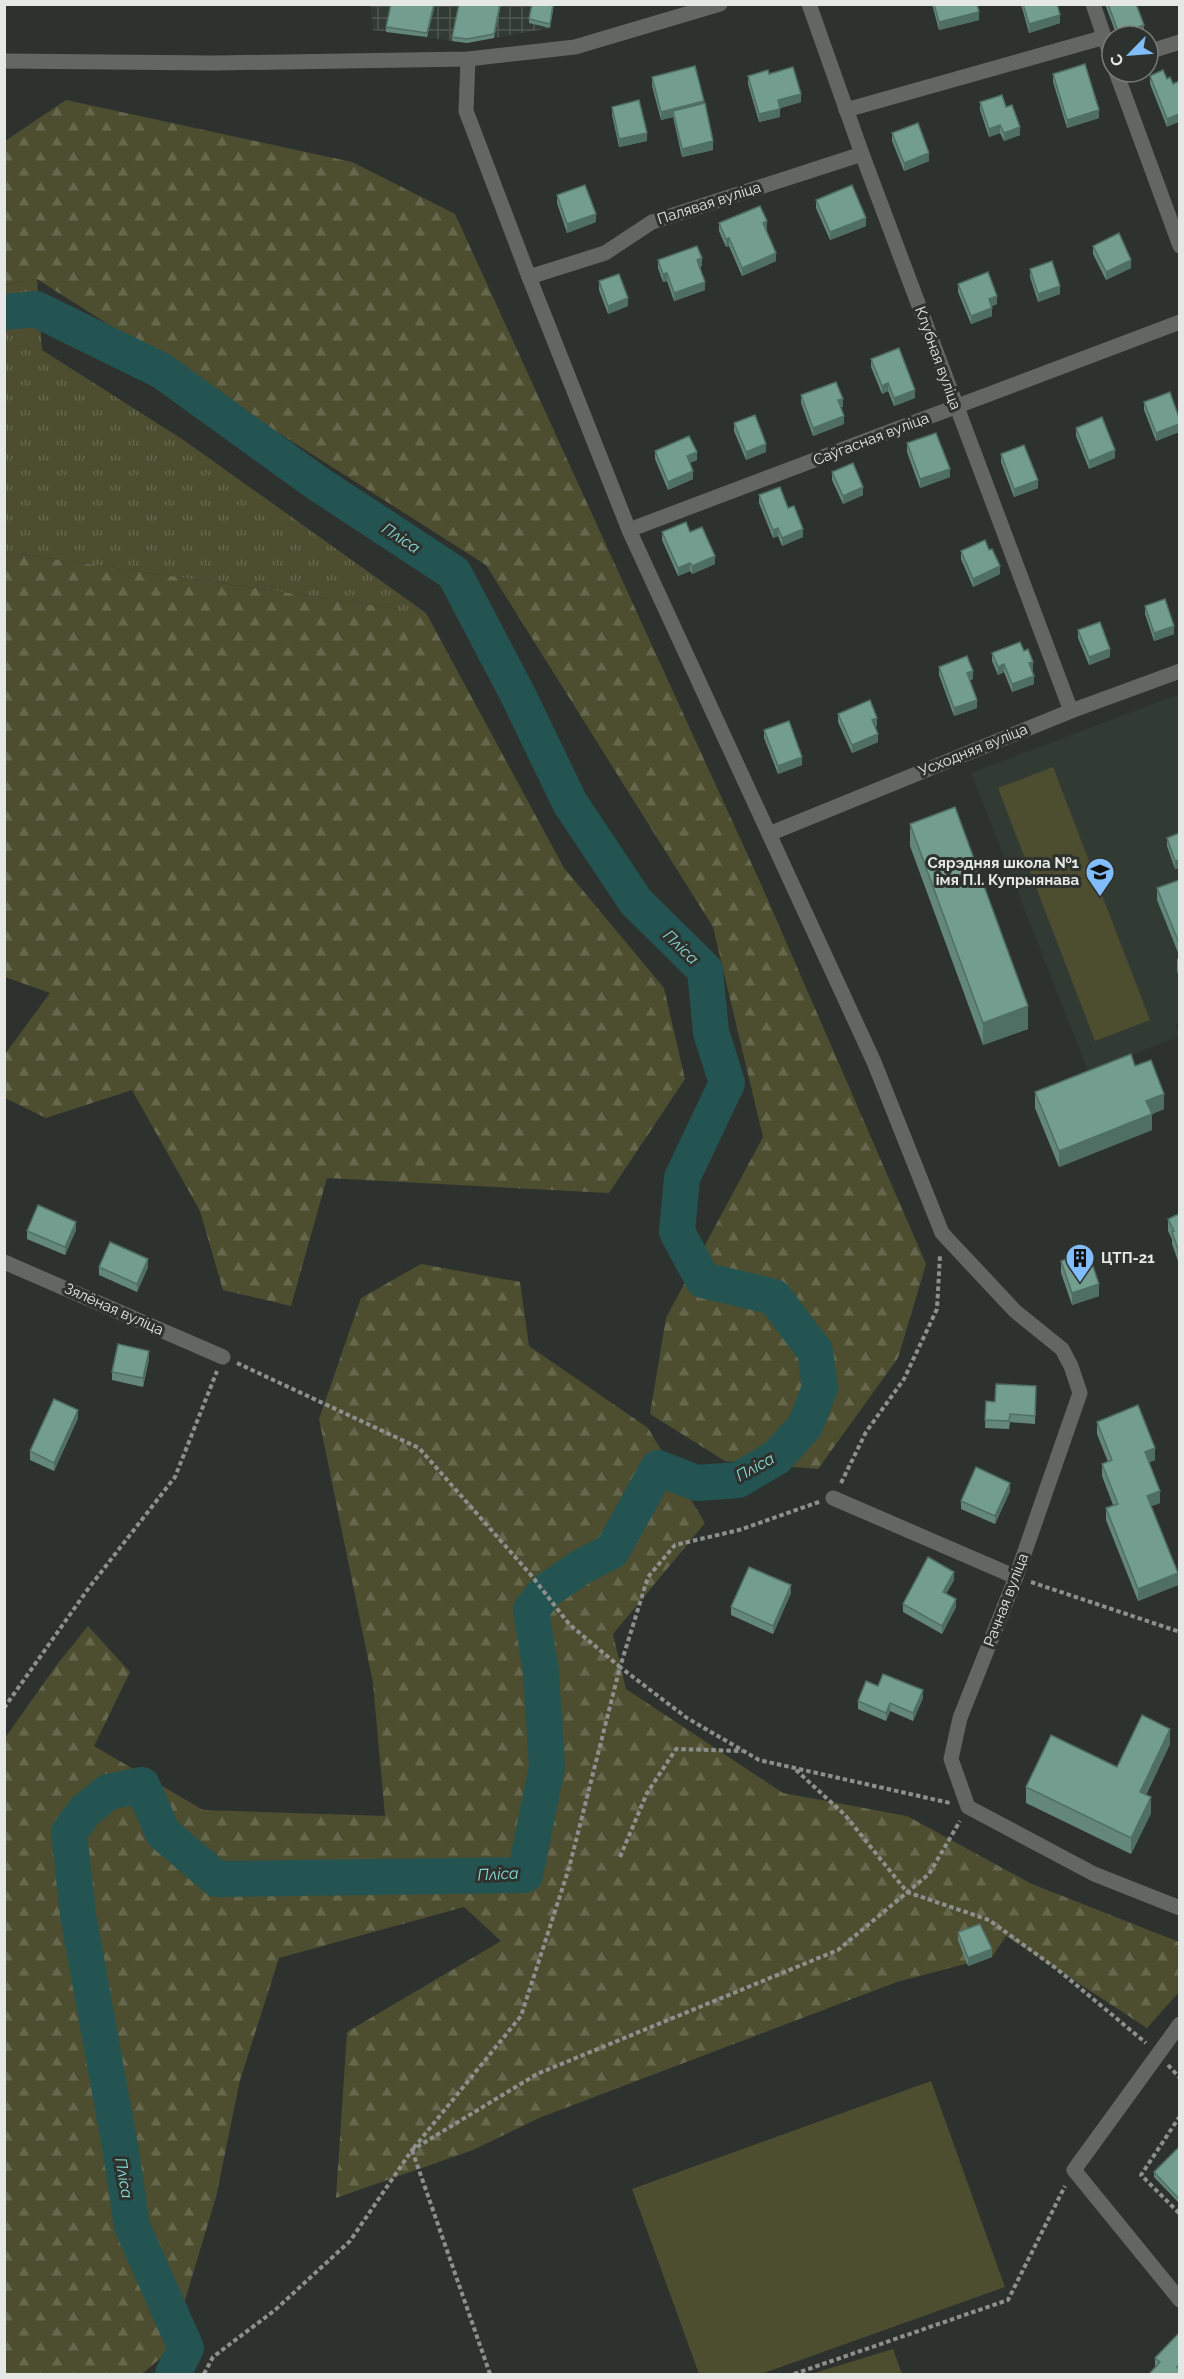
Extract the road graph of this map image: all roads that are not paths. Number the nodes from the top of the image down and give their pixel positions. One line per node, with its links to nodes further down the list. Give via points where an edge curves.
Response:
1 (720, 4): 8 (street, via 574,47)
2 (809, 4): 11 (street, Клубная вуліца)
3 (1093, 4): 4 (street)
4 (1100, 24)
5 (1100, 38): 11 (street)
6 (1179, 42): 7 (street)
7 (1160, 48)
8 (468, 59): 9 (street); 14 (street, via 466,111)
9 (4, 61)
10 (1120, 84): 13 (street)
11 (846, 110): 12 (street, Клубная вуліца)
12 (862, 154): 14 (street, Палявая вуліца, via 652,222 605,253); 16 (street, Клубная вуліца)
13 (1179, 246)
14 (529, 277): 17 (street)
15 (1179, 322): 16 (street, Саўгасная вуліца)
16 (957, 407): 17 (street, Саўгасная вуліца); 19 (street, Клубная вуліца)
17 (628, 530): 20 (street)
18 (1179, 671): 19 (street, Усходняя вуліца)
19 (1071, 711): 20 (street, Усходняя вуліца)
20 (769, 834): 24 (street, Рачная вуліца, via 874,1062 942,1233 1015,1311 1062,1350 1080,1393)
21 (4, 1262): 22 (street, Зялёная вуліца)
22 (223, 1357)
23 (833, 1498): 24 (street)
24 (1016, 1577): 25 (street, Рачная вуліца, via 960,1718 951,1759 968,1807 1094,1874)
25 (1179, 1908)
26 (1179, 2024): 27 (street, via 1074,2170)
27 (1179, 2300)

